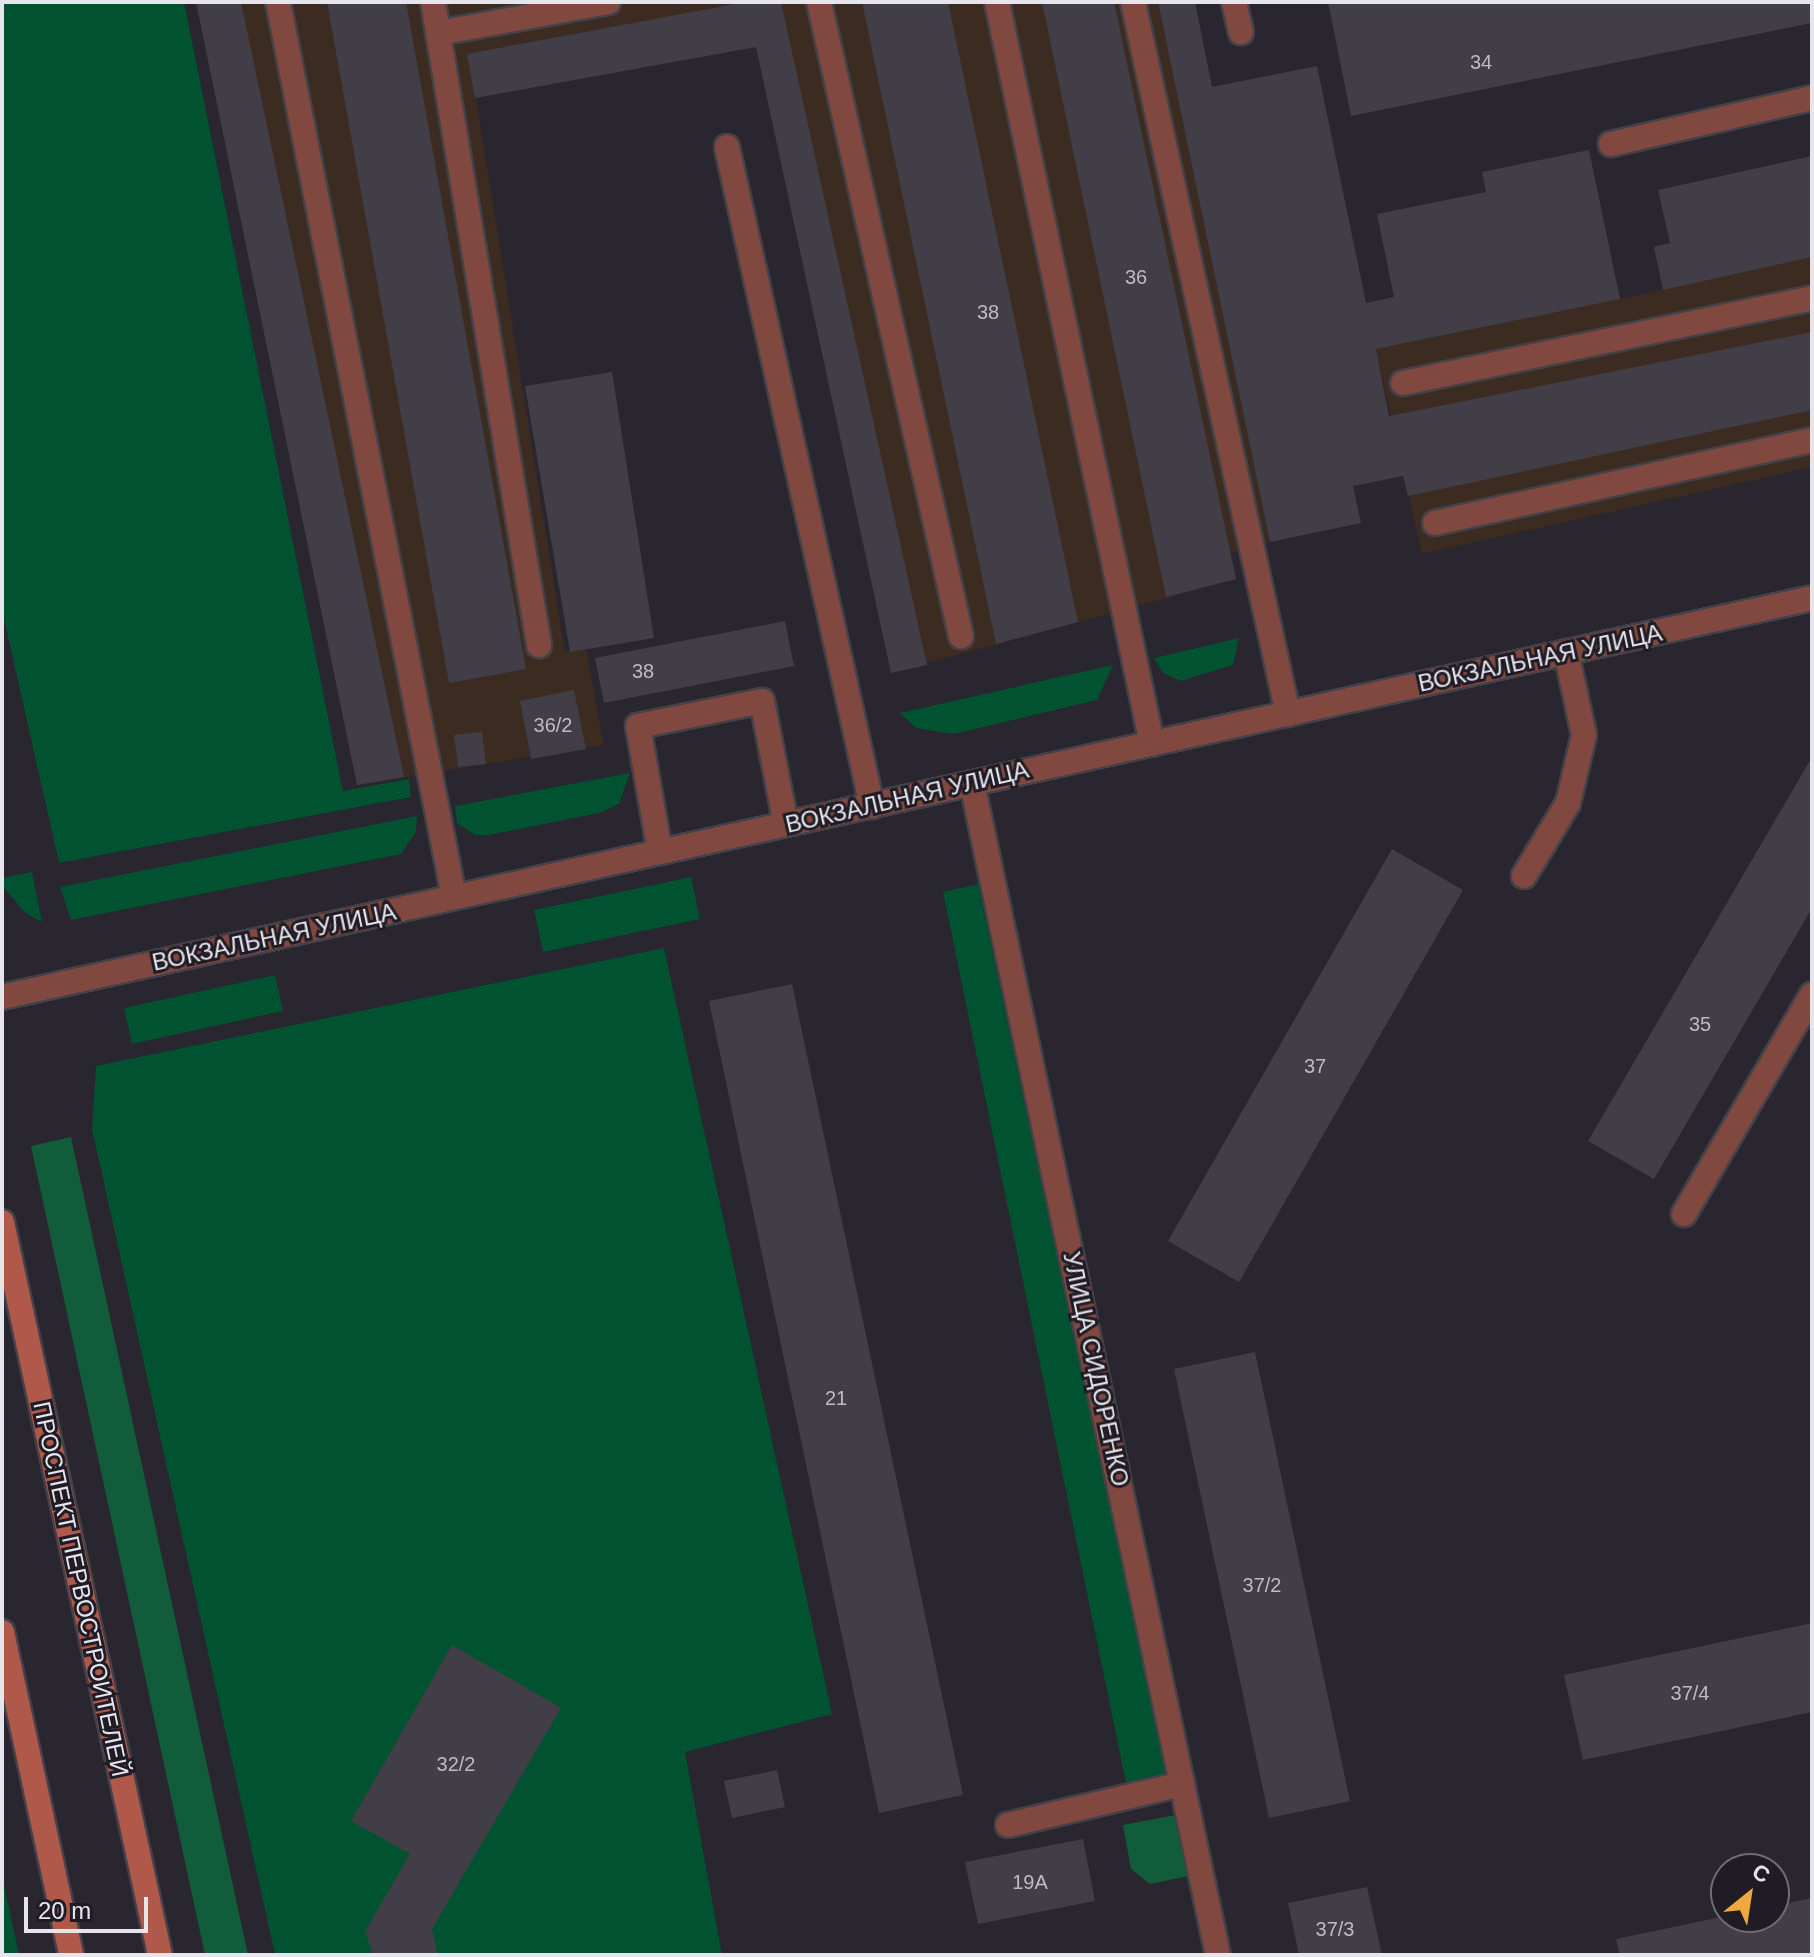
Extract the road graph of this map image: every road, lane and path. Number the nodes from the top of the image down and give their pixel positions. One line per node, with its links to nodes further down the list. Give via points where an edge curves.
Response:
1 (278, 2): 28 (street)
2 (433, 2): 9 (street)
3 (608, 2): 9 (street)
4 (819, 2): 18 (street)
5 (997, 2): 22 (street)
6 (1133, 2): 21 (street)
7 (1234, 2): 8 (street)
8 (1241, 32)
9 (438, 33): 19 (street)
10 (1812, 98): 11 (street)
11 (1611, 144)
12 (727, 147): 24 (street)
13 (1812, 298): 14 (street)
14 (1403, 383)
15 (1812, 440): 16 (street)
16 (1435, 523)
17 (1812, 598): 20 (street, ВОКЗАЛЬНАЯ УЛИЦА)
18 (961, 636)
19 (539, 645)
20 (1566, 652): 21 (street, ВОКЗАЛЬНАЯ УЛИЦА); 27 (street, via 1584,735 1568,803)
21 (1288, 714): 22 (street, ВОКЗАЛЬНАЯ УЛИЦА)
22 (1152, 744): 23 (street, ВОКЗАЛЬНАЯ УЛИЦА)
23 (972, 783): 24 (street, ВОКЗАЛЬНАЯ УЛИЦА); 34 (street, УЛИЦА СИДОРЕНКО)
24 (872, 806): 25 (street, ВОКЗАЛЬНАЯ УЛИЦА)
25 (786, 824): 26 (street, ВОКЗАЛЬНАЯ УЛИЦА); 26 (street, via 762,701 638,726)
26 (660, 852): 28 (street, ВОКЗАЛЬНАЯ УЛИЦА)
27 (1524, 876)
28 (454, 897): 30 (street, ВОКЗАЛЬНАЯ УЛИЦА)
29 (1812, 995): 31 (street)
30 (2, 997)
31 (1684, 1214)
32 (2, 1222): 37 (main road, ПРОСПЕКТ ПЕРВОСТРОИТЕЛЕЙ)
33 (2, 1632): 36 (main road)
34 (1182, 1784): 35 (street); 38 (street, УЛИЦА СИДОРЕНКО)
35 (1008, 1825)
36 (71, 1955)
37 (160, 1955)
38 (1218, 1955)

